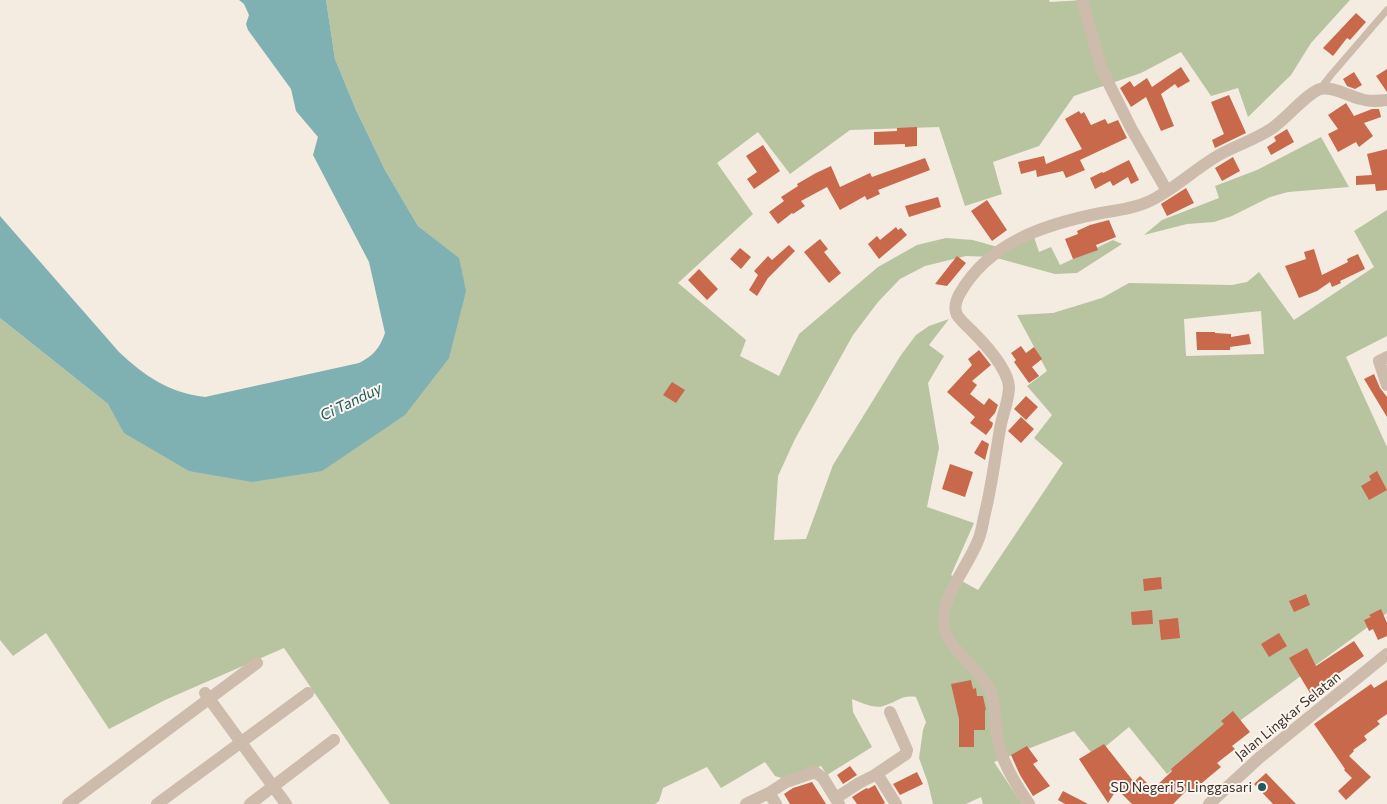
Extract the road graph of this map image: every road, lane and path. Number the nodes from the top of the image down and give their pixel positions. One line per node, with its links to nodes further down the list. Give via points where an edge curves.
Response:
1 (1082, 0): 5 (street, via 1102,70)
2 (1387, 10): 3 (lane)
3 (1320, 89): 4 (street, via 1367,101); 5 (street, via 1269,131 1215,157)
4 (1387, 100)
5 (1167, 191): 26 (street, via 1130,209 1054,225 1021,236 974,272 957,297 958,317 1000,365 1008,379 1009,389 979,539 953,588 944,624 949,640 990,690 1001,751 1010,776)
6 (1387, 356): 7 (street, via 1379,361)
7 (1387, 385)
8 (1387, 654): 27 (street, Jalan Lingkar Selatan, via 1259,758)
9 (257, 663): 11 (street)
10 (308, 693): 14 (street)
11 (207, 696): 14 (street); 19 (street)
12 (890, 712): 15 (street, via 906,754)
13 (334, 740): 16 (street)
14 (240, 742): 16 (street); 20 (street)
15 (874, 775): 18 (street); 25 (street, via 879,777)
16 (274, 787): 21 (street); 22 (street)
17 (769, 793): 18 (street, via 786,782 815,772 823,778); 23 (street); 24 (street)
18 (838, 801)
19 (68, 804)
20 (157, 804)
21 (250, 804)
22 (286, 804)
23 (746, 804)
24 (776, 804)
25 (896, 804)
26 (1029, 804)
27 (1209, 804)

